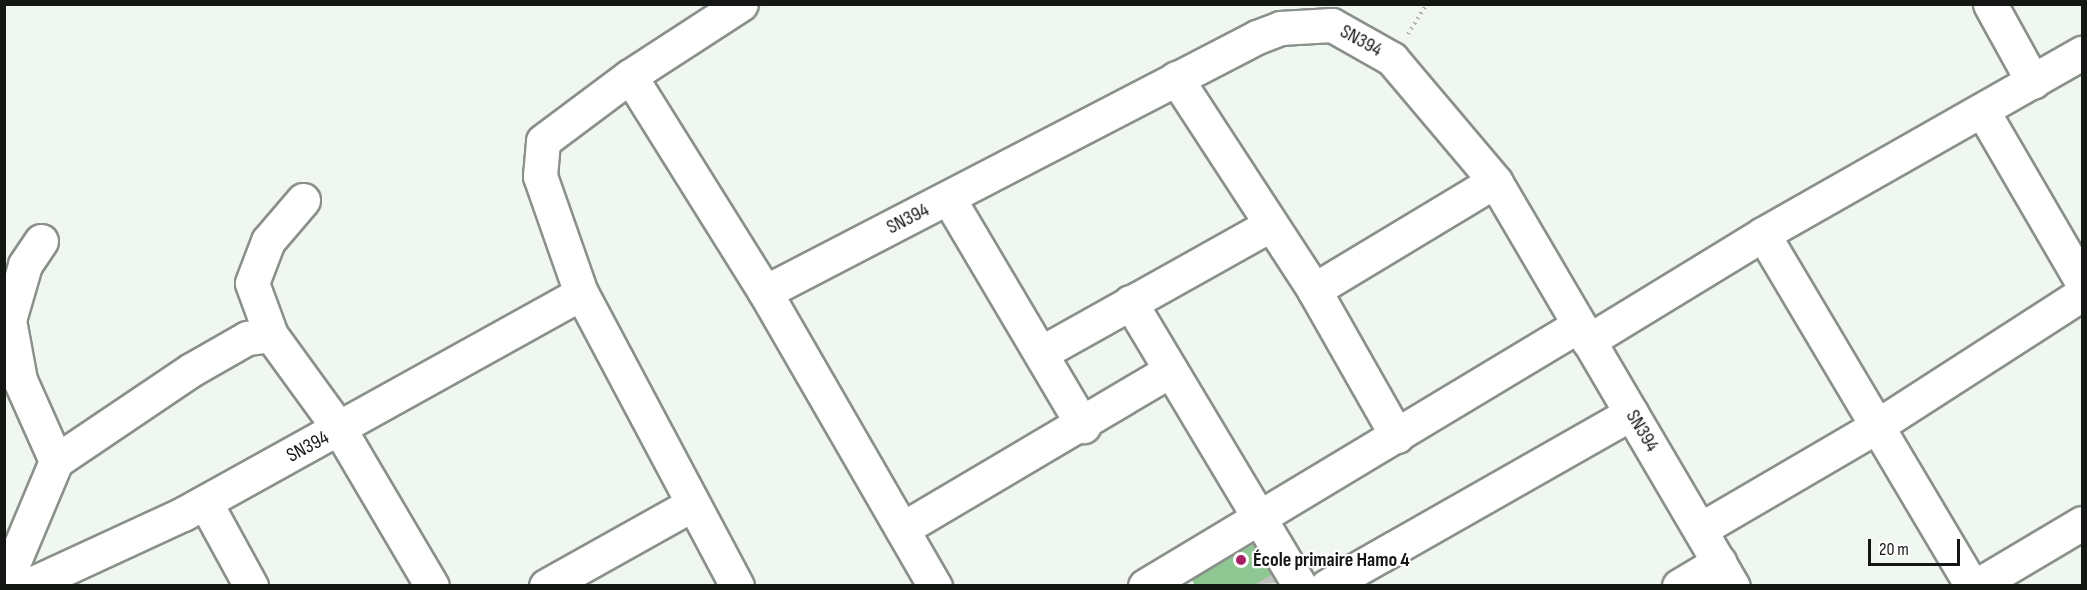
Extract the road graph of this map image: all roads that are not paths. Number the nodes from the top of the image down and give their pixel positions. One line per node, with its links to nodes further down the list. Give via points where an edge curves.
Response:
1 (741, 4): 4 (street)
2 (1990, 4): 6 (street)
3 (2082, 53): 6 (street)
4 (630, 76): 16 (street); 17 (street, via 543,141 540,176)
5 (1176, 78): 8 (street, SN394, via 1280,28 1332,26 1392,59); 9 (street, SN394); 11 (street)
6 (2033, 82): 7 (street)
7 (1983, 110): 12 (street); 14 (street)
8 (1495, 181): 15 (street); 20 (street, SN394)
9 (949, 199): 16 (street, SN394); 22 (street)
10 (303, 200): 21 (street, via 268,241 252,284)
11 (1270, 225): 15 (street); 19 (street)
12 (1763, 234): 20 (street); 26 (street)
13 (41, 241): 29 (street, via 25,265 9,320 20,380)
14 (2082, 282)
15 (1314, 290): 28 (street)
16 (765, 291): 34 (street)
17 (581, 292): 27 (street, SN394); 31 (street)
18 (2082, 294): 26 (street)
19 (1130, 302): 22 (street); 23 (street)
20 (1584, 333): 24 (street, SN394); 28 (street)
21 (271, 335): 27 (street); 29 (street, via 247,338 191,370)
22 (1041, 353): 25 (street)
23 (1171, 370): 25 (street); 32 (street)
24 (1631, 413): 35 (street, SN394); 47 (street)
25 (1083, 426): 34 (street)
26 (1877, 426): 35 (street); 49 (street)
27 (340, 430): 30 (street, SN394); 42 (street)
28 (1396, 436): 32 (street)
29 (56, 461): 39 (street)
30 (205, 502): 37 (street, SN394); 41 (street)
31 (691, 505): 43 (street); 44 (street)
32 (1259, 517): 45 (street); 46 (street)
33 (2082, 523): 49 (street)
34 (902, 529): 38 (street)
35 (1701, 529): 36 (street, SN394)
36 (1726, 574): 48 (street)
37 (73, 577): 40 (street, SN394)
38 (930, 584)
39 (4, 585)
40 (27, 585)
41 (251, 585)
42 (432, 585)
43 (546, 585)
44 (737, 585)
45 (1145, 585)
46 (1300, 585)
47 (1327, 585)
48 (1679, 585)
49 (1974, 585)

